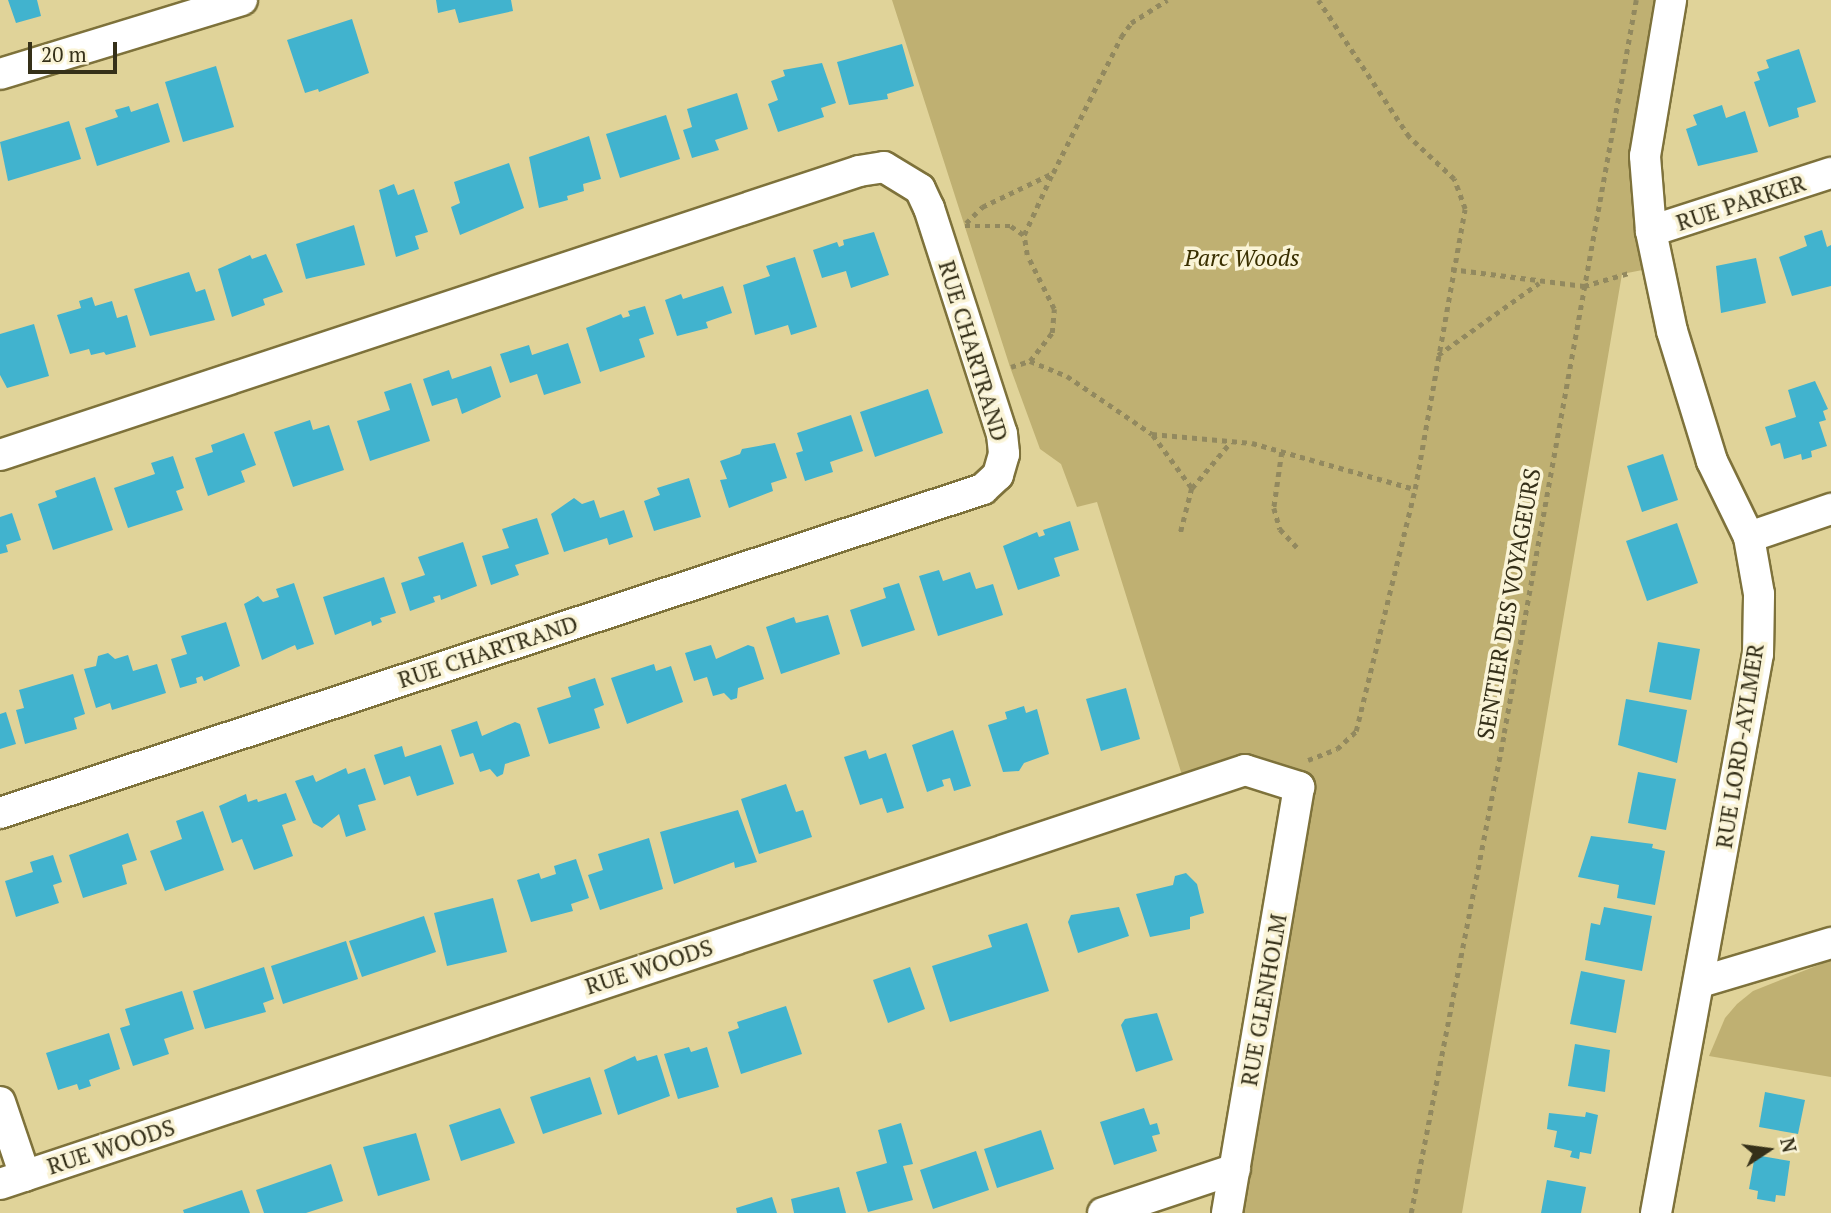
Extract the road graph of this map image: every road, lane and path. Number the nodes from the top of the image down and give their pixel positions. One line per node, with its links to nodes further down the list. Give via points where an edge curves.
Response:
1 (242, 0): 6 (street)
2 (1167, 0): 7 (path, via 1130,23)
3 (1318, 0): 13 (path, via 1409,137 1454,179 1463,194 1465,209)
4 (1636, 0): 15 (path, SENTIER DES VOYAGEURS)
5 (1671, 0): 10 (street, RUE LORD-AYLMER, via 1646,156)
6 (0, 74)
7 (1053, 173): 9 (path, via 982,207); 11 (path)
8 (1831, 173): 10 (street, RUE PARKER)
9 (952, 231): 11 (path, via 1011,226); 18 (street, RUE CHARTRAND); 22 (street, RUE CHARTRAND, via 905,176 884,167 859,171)
10 (1651, 231): 12 (street, RUE LORD-AYLMER)
11 (1024, 235): 17 (path, via 1027,255 1049,292 1054,320 1045,346)
12 (1658, 267): 15 (path); 27 (street, RUE LORD-AYLMER, via 1672,331 1712,461)
13 (1451, 269): 14 (path); 16 (path)
14 (1540, 283): 15 (path); 16 (path)
15 (1584, 286): 39 (path, SENTIER DES VOYAGEURS)
16 (1437, 356): 24 (path)
17 (1030, 361): 18 (path); 19 (path, via 1098,393)
18 (983, 377): 31 (street, RUE CHARTRAND, via 1004,454 998,475 983,489)
19 (1152, 434): 20 (path); 23 (path)
20 (1229, 444): 21 (path, via 1252,443); 23 (path)
21 (1282, 452): 24 (path); 28 (path, via 1274,509 1280,529)
22 (0, 455)
23 (1192, 488): 26 (path)
24 (1415, 489): 29 (path, via 1356,731 1336,749)
25 (1831, 509): 27 (street)
26 (1180, 535)
27 (1749, 537): 33 (street, RUE LORD-AYLMER, via 1759,594 1758,654)
28 (1297, 547)
29 (1271, 775): 30 (street, RUE WOODS); 36 (street, RUE WOODS, via 1245,770 1203,782)
30 (1299, 787): 35 (street, RUE GLENHOLM)
31 (0, 813)
32 (1831, 943): 33 (street)
33 (1700, 982): 40 (street, RUE LORD-AYLMER)
34 (0, 1102): 36 (street)
35 (1235, 1169): 37 (street); 38 (street, RUE GLENHOLM)
36 (13, 1180)
37 (1102, 1213)
38 (1227, 1213)
39 (1412, 1213)
40 (1656, 1213)

